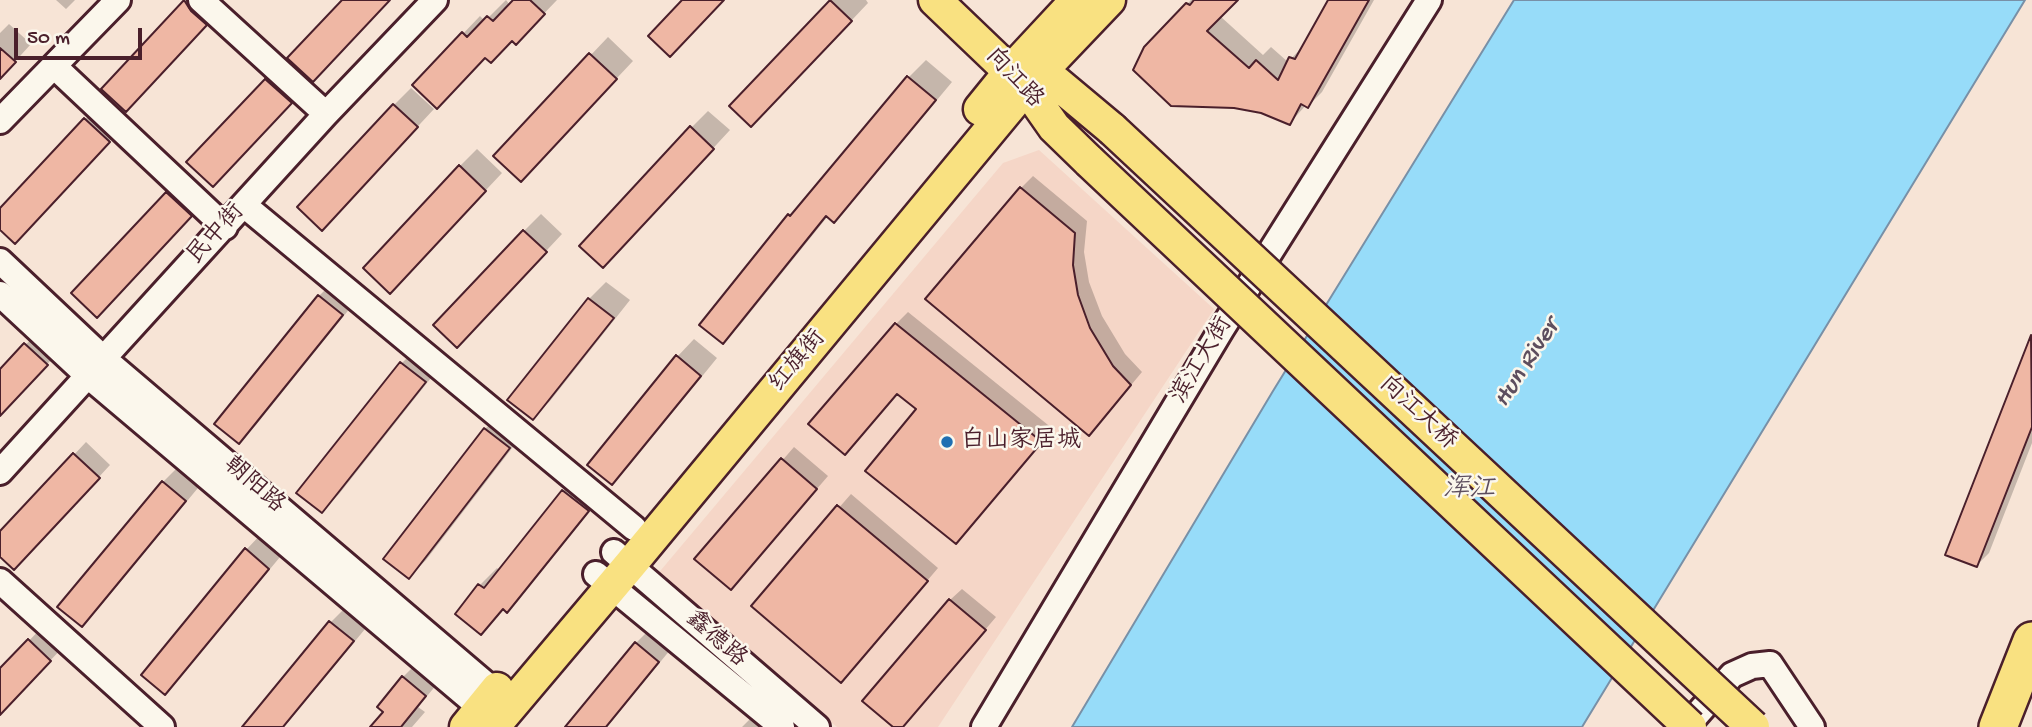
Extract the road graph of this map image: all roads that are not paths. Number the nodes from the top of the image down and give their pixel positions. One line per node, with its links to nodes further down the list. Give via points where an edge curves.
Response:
1 (118, 0): 9 (street)
2 (201, 0): 11 (street)
3 (435, 0): 11 (street, 民中街)
4 (935, 0): 10 (main road, 向江路)
5 (966, 0): 10 (main road, 向江路)
6 (1077, 0): 10 (main road)
7 (1109, 0): 10 (main road, 红旗街)
8 (1429, 0): 30 (street, 滨江大街, via 1221,330)
9 (55, 67): 12 (street); 16 (street)
10 (1026, 72): 13 (main road, 向江路); 14 (main road, 向江路, via 1054,127); 21 (main road); 22 (main road, 红旗街)
11 (326, 114): 15 (street, 民中街)
12 (0, 121)
13 (1112, 129): 32 (main road, 向江大桥, bridge)
14 (1089, 161): 31 (main road, 向江大桥, bridge)
15 (244, 205): 16 (street, 民中街); 21 (street)
16 (225, 227): 19 (street, 民中街)
17 (0, 261): 19 (street, 朝阳路)
18 (0, 293): 19 (street, 朝阳路)
19 (96, 367): 20 (street, 民中街); 26 (street, 朝阳路)
20 (0, 472)
21 (635, 528): 22 (main road)
22 (613, 570): 26 (main road); 28 (street, 鑫德路); 29 (street, 鑫德路)
23 (0, 581): 27 (street)
24 (2032, 641): 34 (highway)
25 (2032, 711): 35 (highway)
26 (490, 714)
27 (162, 727)
28 (782, 727)
29 (817, 727)
30 (984, 727)
31 (1688, 727): 33 (street, via 1732,675 1770,664)
32 (1752, 727)
33 (1812, 727)
34 (1998, 727)
35 (2025, 727)

